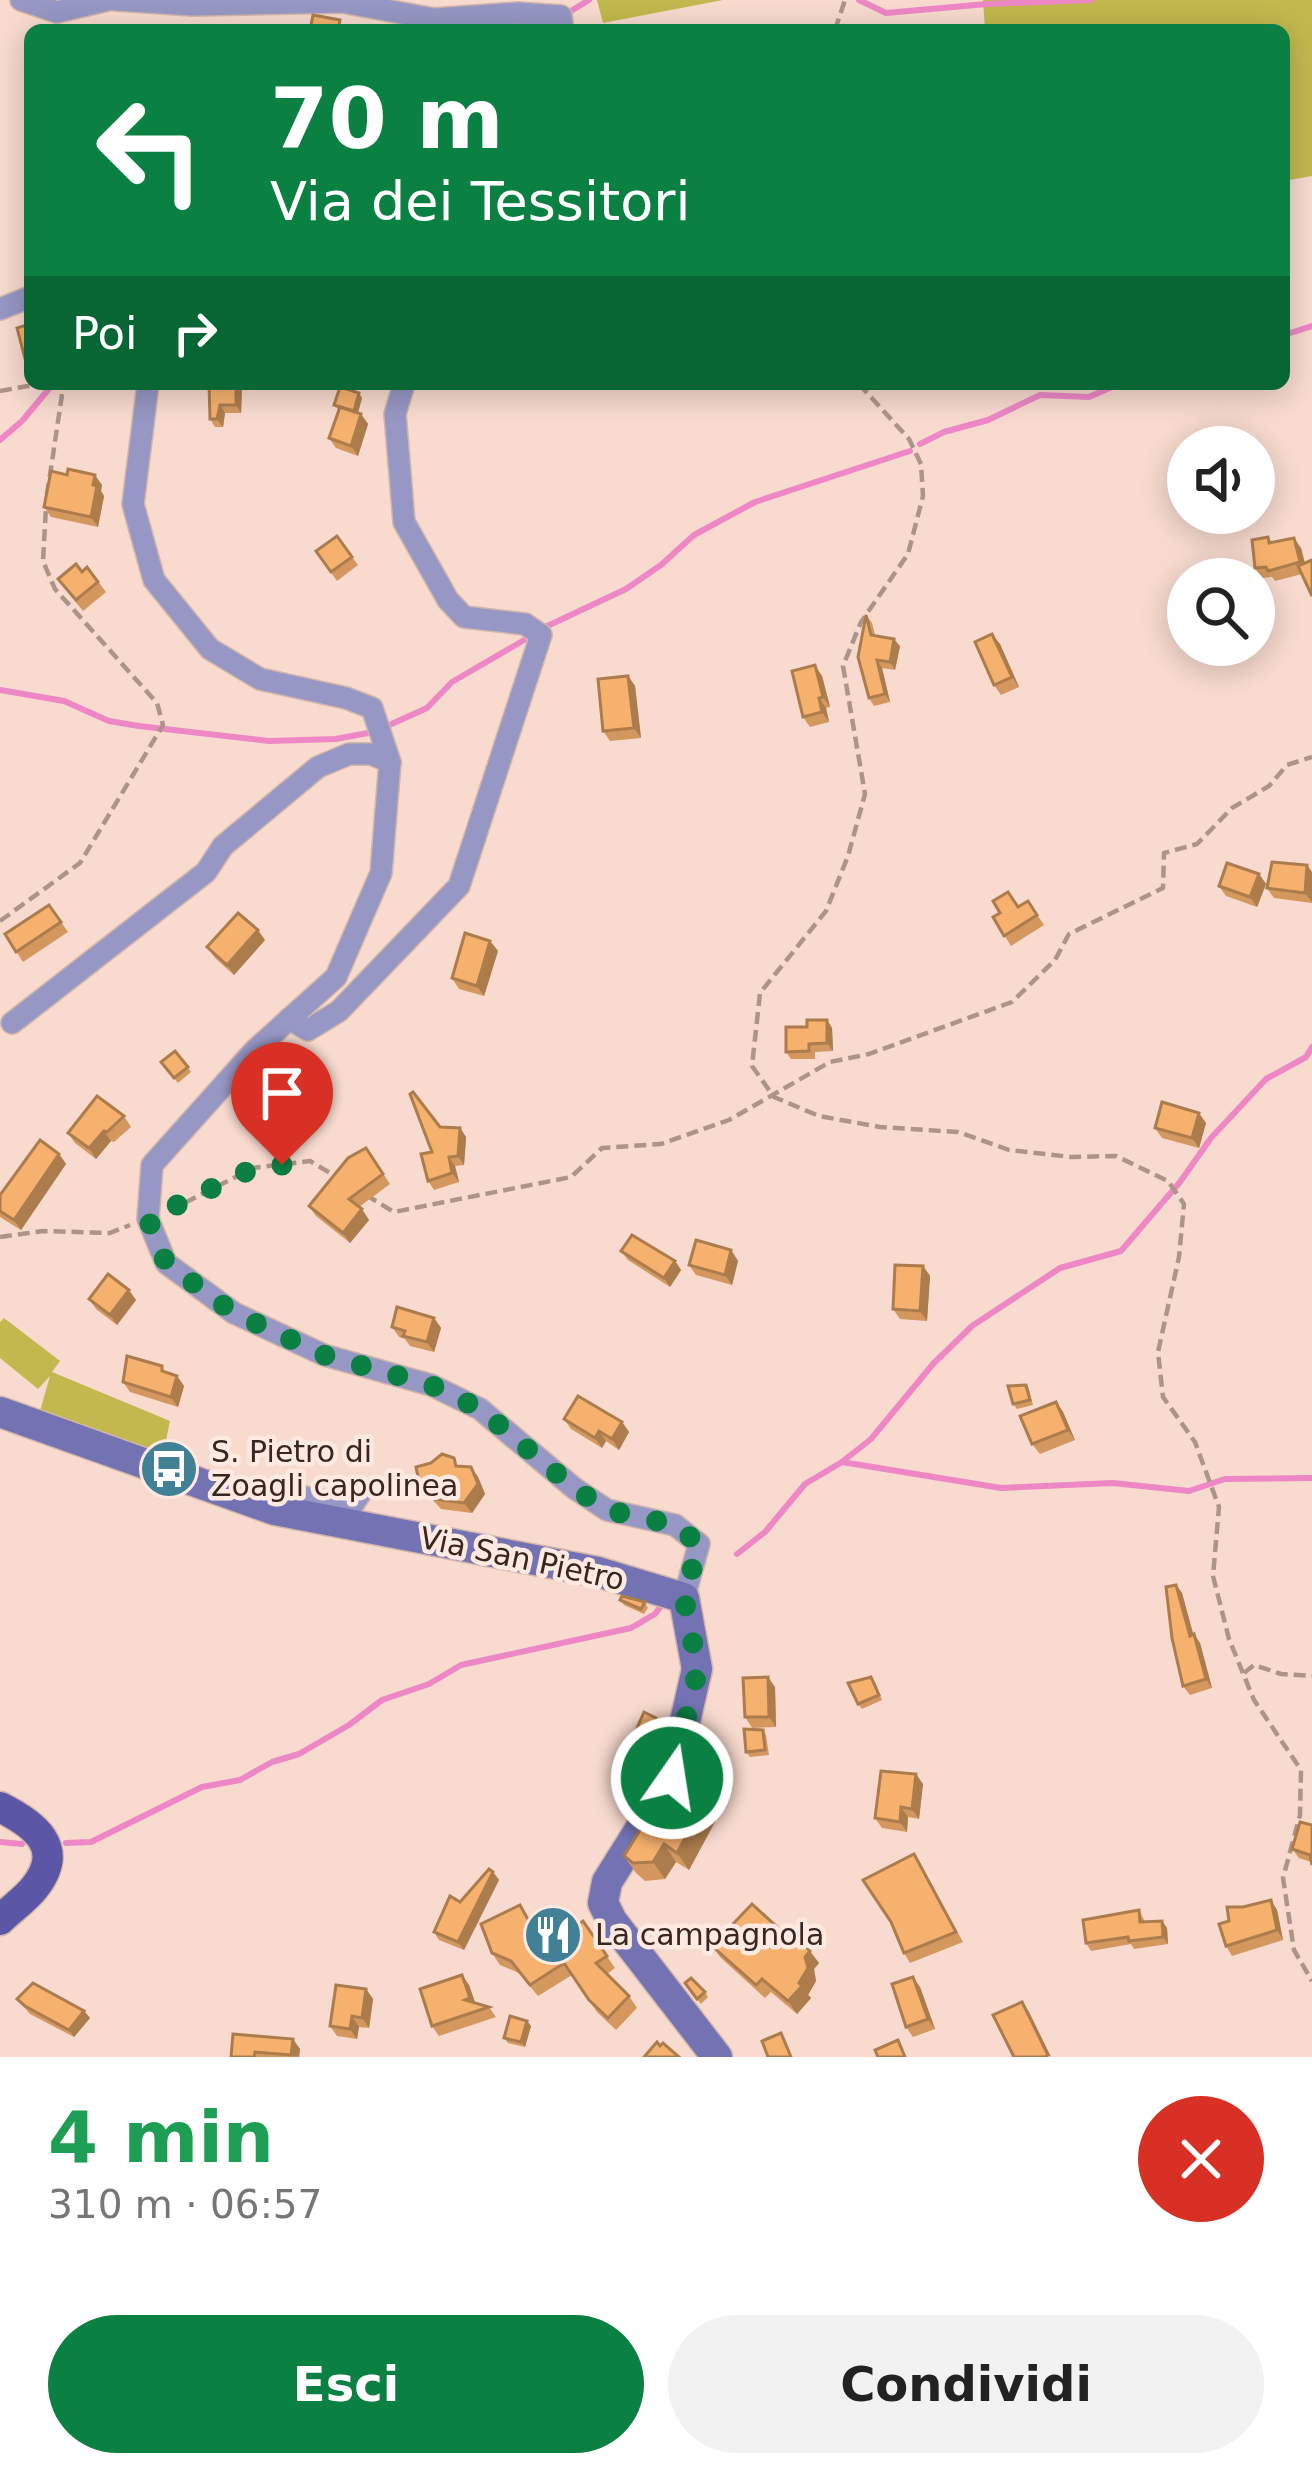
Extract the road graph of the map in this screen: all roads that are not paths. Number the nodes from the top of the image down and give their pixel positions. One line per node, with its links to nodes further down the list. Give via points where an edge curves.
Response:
1 (21, 0): 2 (street, via 57,12)
2 (112, 0): 3 (street, via 342,2 434,19 561,16)
3 (562, 24)
4 (147, 390): 6 (street, via 133,504 154,580 210,649 260,679 372,708)
5 (402, 390): 7 (street, via 395,414 404,522 448,600 464,617 525,624 541,635 459,886 339,1011 308,1030)
6 (390, 762): 7 (street, via 381,873 336,977); 8 (street, via 349,754 318,767 223,845 206,872)
7 (289, 1019): 12 (street, via 152,1165 148,1219 166,1263 234,1313 324,1355 431,1385 480,1409 607,1510 675,1525 699,1544)
8 (12, 1023)
9 (0, 1412): 11 (street, Via San Pietro)
10 (362, 1491): 11 (street, via 352,1506 268,1490)
11 (243, 1498): 12 (street, Via San Pietro, via 598,1572)
12 (684, 1598): 15 (street, via 698,1669 672,1778 602,1903)
13 (0, 1807): 14 (main road, via 45,1838 46,1856 33,1890)
14 (0, 1920)
15 (717, 2057)

